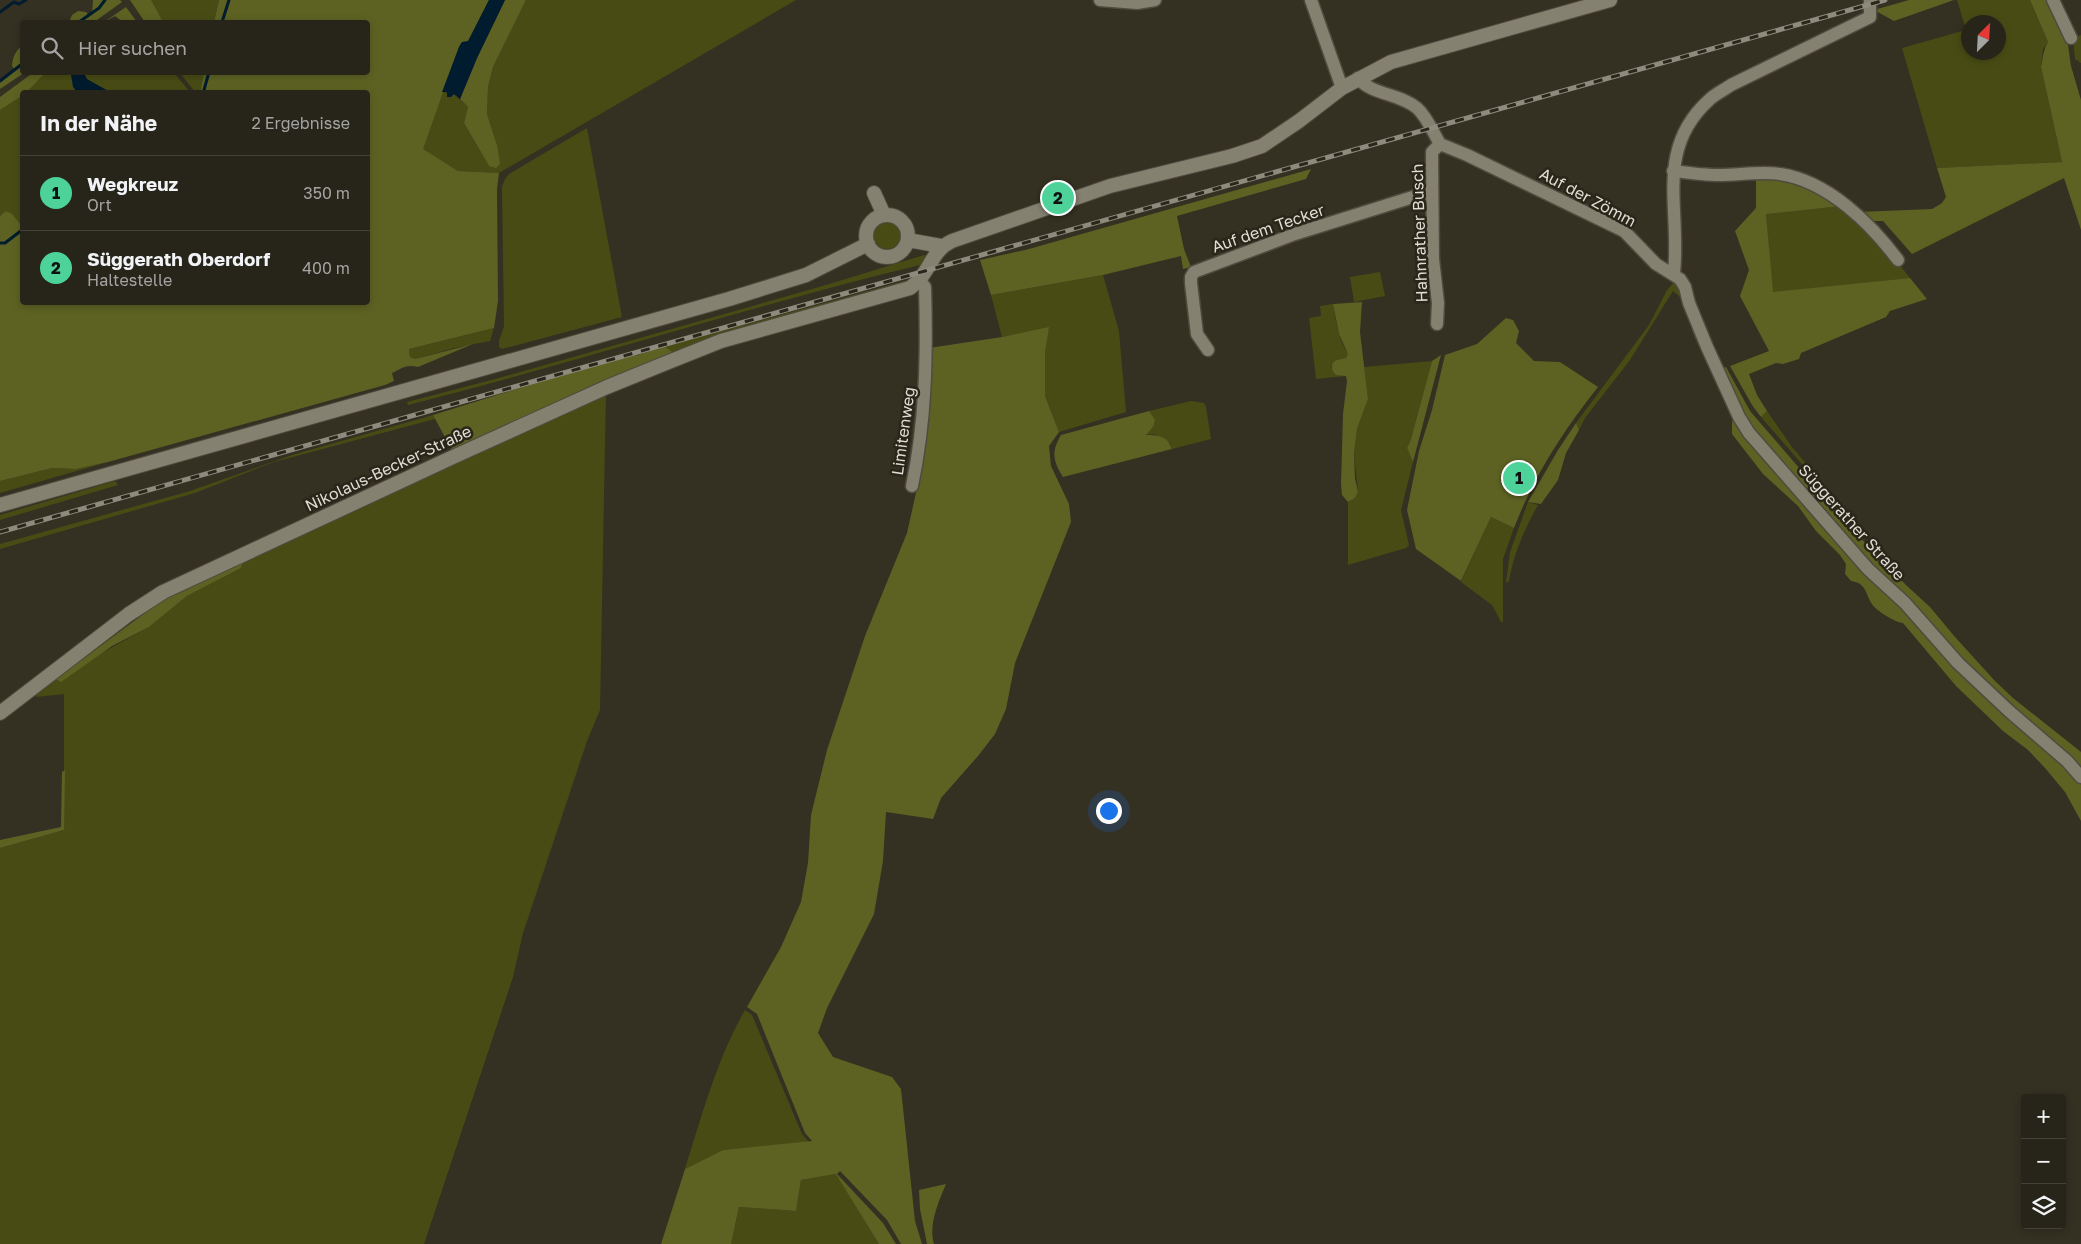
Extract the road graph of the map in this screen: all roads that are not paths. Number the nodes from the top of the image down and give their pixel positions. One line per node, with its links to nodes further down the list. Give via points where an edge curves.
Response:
1 (1100, 0): 2 (street, via 1137,3)
2 (1155, 0)
3 (1311, 0): 9 (street)
4 (1610, 0): 8 (main road, via 1391,62)
5 (1870, 0): 11 (street, via 1870,17 1709,99 1680,137)
6 (2053, 0): 7 (street)
7 (2070, 38)
8 (1358, 78): 9 (main road); 10 (street, via 1368,88 1403,99 1418,108)
9 (1342, 88): 17 (main road, via 1262,146 1110,186 952,241)
10 (1440, 144): 12 (street, Hahnrather Busch, via 1432,152); 19 (street, Auf der Zömm, via 1624,231 1656,264)
11 (1674, 171): 18 (street, via 1717,175 1780,174 1803,181 1826,192 1864,220); 19 (street)
12 (1432, 191): 21 (street, Hahnrather Busch); 22 (street, Auf dem Tecker, via 1295,234 1194,272 1191,283 1197,334)
13 (874, 193): 14 (main road)
14 (884, 215): 15 (main road, via 896,216 902,221 908,230); 16 (main road, via 870,224 866,236)
15 (908, 240): 16 (main road, via 902,251 892,257 879,256); 17 (main road)
16 (868, 244): 24 (main road, via 806,276)
17 (938, 251): 20 (main road)
18 (1898, 260)
19 (1674, 273): 26 (street, Süggerather Straße, via 1685,288 1707,347 1749,433 1868,569 1905,604 1958,663)
20 (920, 280): 23 (street, Limitenweg, via 925,287 926,381); 25 (main road, Nikolaus-Becker-Straße, via 910,288 721,341 607,387 200,574 128,614)
21 (1437, 324)
22 (1208, 350)
23 (912, 486)
24 (0, 505)
25 (0, 713)
26 (2081, 776)

